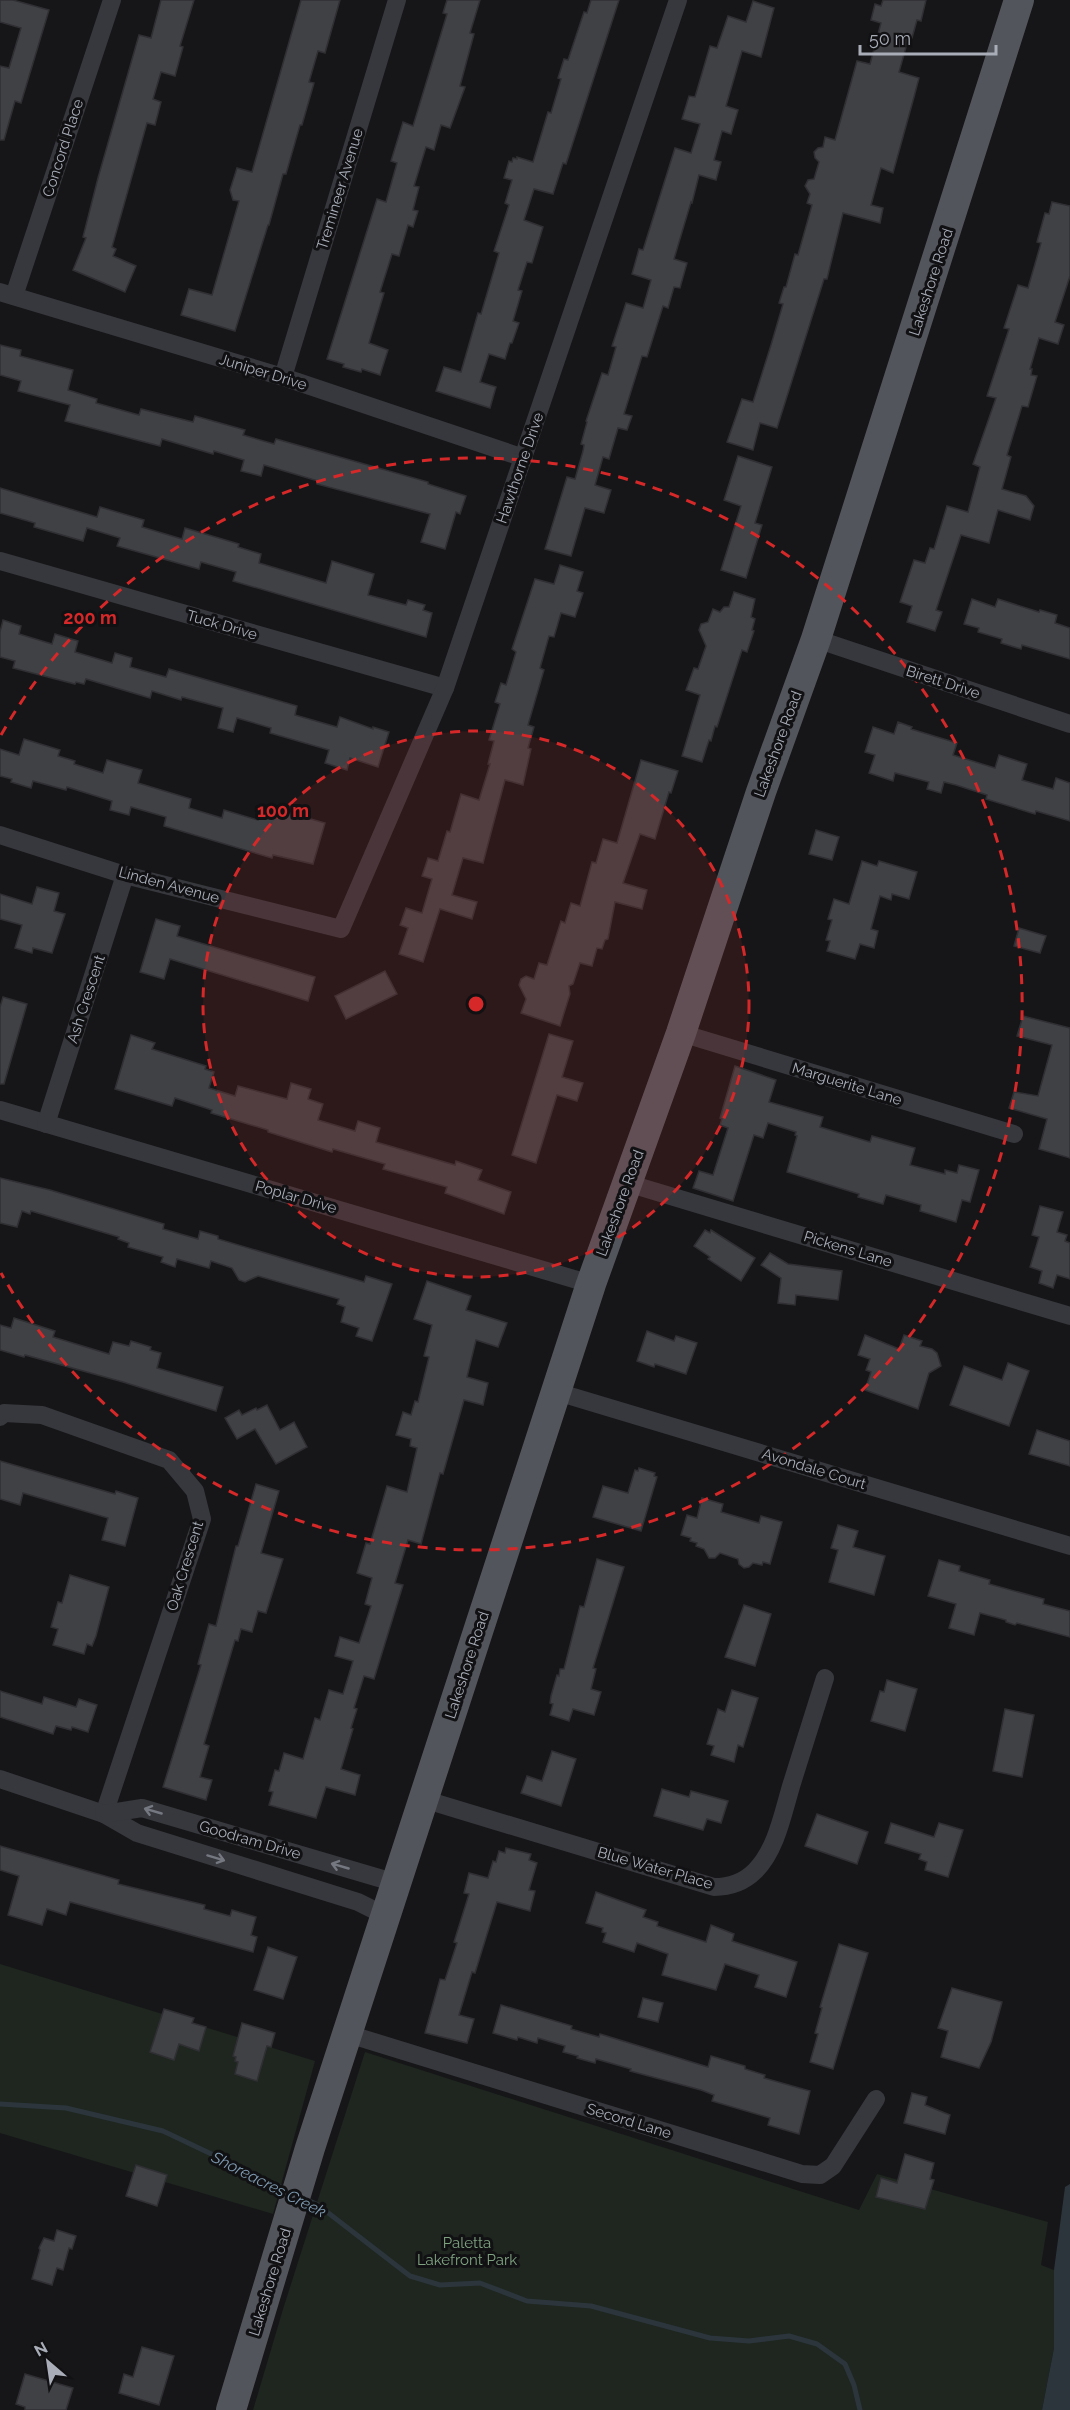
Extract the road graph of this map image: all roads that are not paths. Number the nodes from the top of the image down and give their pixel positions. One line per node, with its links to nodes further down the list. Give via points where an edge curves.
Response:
1 (112, 0): 5 (street, Concord Place)
2 (397, 0): 6 (street, Tremineer Avenue)
3 (678, 0): 7 (street, Hawthorne Drive)
4 (1020, 0): 9 (main road, Lakeshore Road)
5 (7, 294): 6 (street, Juniper Drive)
6 (283, 377): 7 (street, Juniper Drive)
7 (524, 458): 10 (street, Hawthorne Drive)
8 (0, 561): 10 (street, Tuck Drive)
9 (816, 639): 11 (street, Birett Drive); 15 (main road, Lakeshore Road)
10 (445, 688): 14 (street, Hawthorne Drive)
11 (1070, 724)
12 (0, 835): 13 (street, Linden Avenue)
13 (125, 875): 14 (street, Linden Avenue); 17 (street, Ash Crescent)
14 (341, 929)
15 (681, 1034): 18 (street, Marguerite Lane); 19 (main road, Lakeshore Road)
16 (0, 1110): 17 (street, Poplar Drive)
17 (46, 1124): 20 (street, Poplar Drive)
18 (1014, 1134)
19 (627, 1183): 20 (main road, Lakeshore Road); 21 (street, Pickens Lane)
20 (591, 1284): 22 (main road, Lakeshore Road)
21 (1070, 1316)
22 (557, 1392): 24 (street, Avondale Court); 27 (main road, Lakeshore Road)
23 (0, 1417): 28 (street, Oak Crescent, via 4,1413 42,1415 169,1460 195,1491 202,1519)
24 (1070, 1545)
25 (825, 1678): 27 (street, Blue Water Place, via 767,1855 742,1882 727,1887 714,1887)
26 (0, 1779): 28 (street, Goodram Drive)
27 (423, 1799): 29 (main road, Lakeshore Road)
28 (104, 1814): 29 (street, Goodram Drive, one-way to 28, via 142,1808); 30 (street, Goodram Drive, one-way to 30, via 136,1833 358,1902)
29 (396, 1883): 30 (main road, Lakeshore Road)
30 (386, 1916): 31 (main road, Lakeshore Road)
31 (348, 2034): 32 (street, Secord Lane, via 802,2174 820,2175 833,2166); 33 (main road, Lakeshore Road)
32 (876, 2099)
33 (231, 2410)

